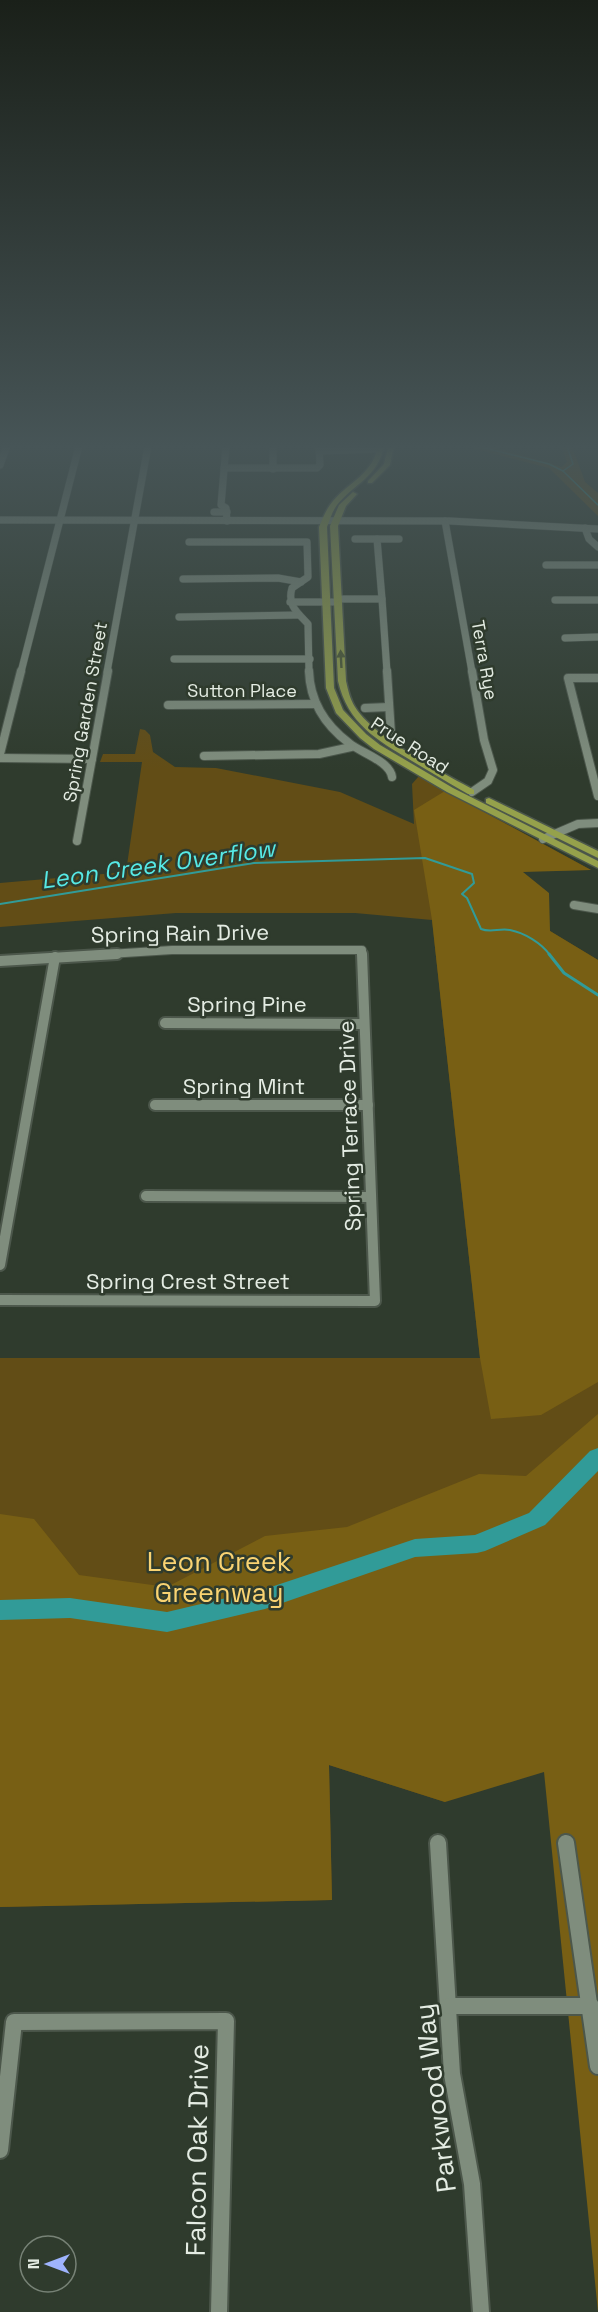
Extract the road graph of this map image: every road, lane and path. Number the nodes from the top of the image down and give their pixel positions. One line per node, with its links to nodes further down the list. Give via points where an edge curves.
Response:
1 (52, 554): 33 (street)
2 (128, 554): 35 (street, Spring Garden Street)
3 (307, 554): 11 (street, via 308,577)
4 (325, 554): 15 (main road, Prue Road)
5 (336, 554): 13 (main road, Prue Road)
6 (378, 554): 12 (street)
7 (451, 554): 37 (street, Terra Rye, via 484,740 494,768 485,785)
8 (546, 565): 9 (street)
9 (598, 565)
10 (183, 579): 11 (street, via 278,578)
11 (302, 582): 14 (street, via 292,588)
12 (382, 598): 13 (street); 29 (street)
13 (338, 599): 15 (street); 25 (main road, Prue Road, one-way to 13)
14 (290, 600): 15 (street); 18 (street, via 292,610)
15 (326, 600): 26 (main road, Prue Road)
16 (555, 600): 17 (street)
17 (598, 600)
18 (299, 615): 19 (street); 23 (street, via 308,624)
19 (179, 617)
20 (598, 637): 21 (street)
21 (565, 638)
22 (174, 659): 23 (street)
23 (310, 659): 28 (street, via 310,685)
24 (598, 678): 38 (street, via 568,678)
25 (343, 687): 26 (main road); 37 (main road, Prue Road, via 351,709 374,733)
26 (330, 688): 40 (main road, Prue Road, via 339,711 377,747 450,790)
27 (168, 705): 28 (street, Sutton Place)
28 (316, 705): 32 (street)
29 (389, 707): 30 (street); 31 (street)
30 (365, 708)
31 (391, 734)
32 (351, 747): 34 (street, via 319,754); 36 (street, via 388,767)
33 (0, 756): 35 (street)
34 (204, 756)
35 (92, 759): 41 (street, Spring Garden Street)
36 (392, 777)
37 (472, 792): 40 (main road, Prue Road)
38 (598, 796)
39 (598, 823): 40 (street, via 578,824)
40 (548, 836): 42 (main road, Prue Road); 43 (main road, Prue Road)
41 (77, 841)
42 (598, 855)
43 (598, 865)
44 (574, 905): 45 (street)
45 (598, 909)
46 (362, 950): 47 (street, Spring Rain Drive, via 172,950); 50 (street, Spring Terrace Drive)
47 (56, 957): 48 (street, Spring Rain Drive); 55 (street)
48 (0, 961)
49 (165, 1023): 50 (street, Spring Pine)
50 (364, 1024): 52 (street, Spring Terrace Drive)
51 (155, 1105): 52 (street, Spring Mint)
52 (368, 1105): 54 (street, Spring Terrace Drive)
53 (146, 1196): 54 (street)
54 (371, 1197): 57 (street, Spring Terrace Drive)
55 (0, 1265)
56 (0, 1300): 57 (street, Spring Crest Street)
57 (375, 1301)
58 (438, 1843): 60 (street, Parkwood Way)
59 (566, 1843): 61 (street)
60 (449, 2006): 61 (street); 65 (street, Parkwood Way, via 456,2102 472,2184)
61 (591, 2006): 62 (street)
62 (598, 2066)
63 (0, 2150): 64 (street, Falcon Oak Drive, via 14,2022 226,2021)
64 (219, 2312)
65 (481, 2312)

